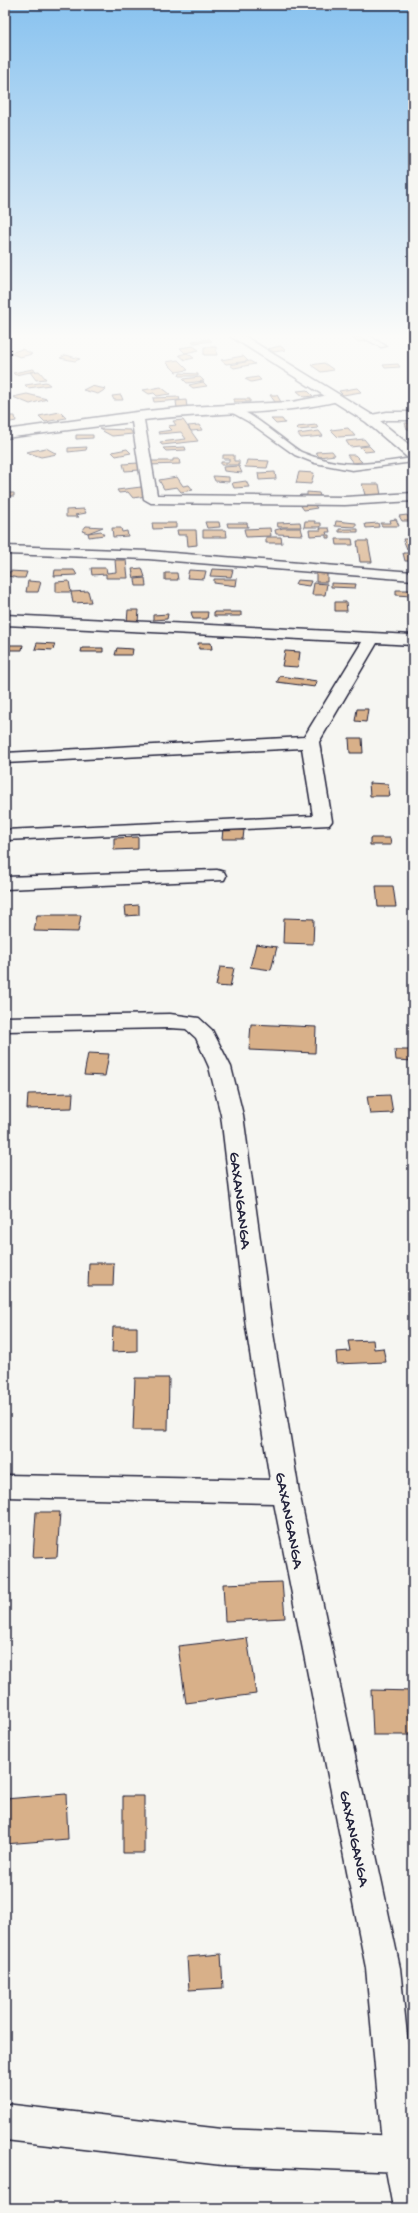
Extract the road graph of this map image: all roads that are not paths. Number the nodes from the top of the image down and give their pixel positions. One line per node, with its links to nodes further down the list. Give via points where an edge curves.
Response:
1 (141, 439): 6 (street, via 151,499 345,501)
2 (279, 439): 5 (lane, via 298,453 318,461 352,468)
3 (394, 439): 4 (street)
4 (413, 455)
5 (413, 460)
6 (413, 497)
7 (5, 550): 8 (street, via 148,555)
8 (413, 576)
9 (5, 620): 10 (street)
10 (372, 639): 11 (street); 12 (street)
11 (413, 640)
12 (310, 742): 13 (street); 14 (street, via 323,821)
13 (5, 758)
14 (5, 835)
15 (217, 876): 16 (street)
16 (5, 883)
17 (5, 1024): 19 (street, GAXANGANGA, via 170,1021 192,1023 205,1035 220,1067 232,1115 259,1327)
18 (5, 1486): 19 (street)
19 (285, 1492): 21 (street, GAXANGANGA, via 383,1968)
20 (5, 2122): 21 (street, via 222,2147)
21 (407, 2153): 22 (street, GAXANGANGA)
22 (412, 2208)

